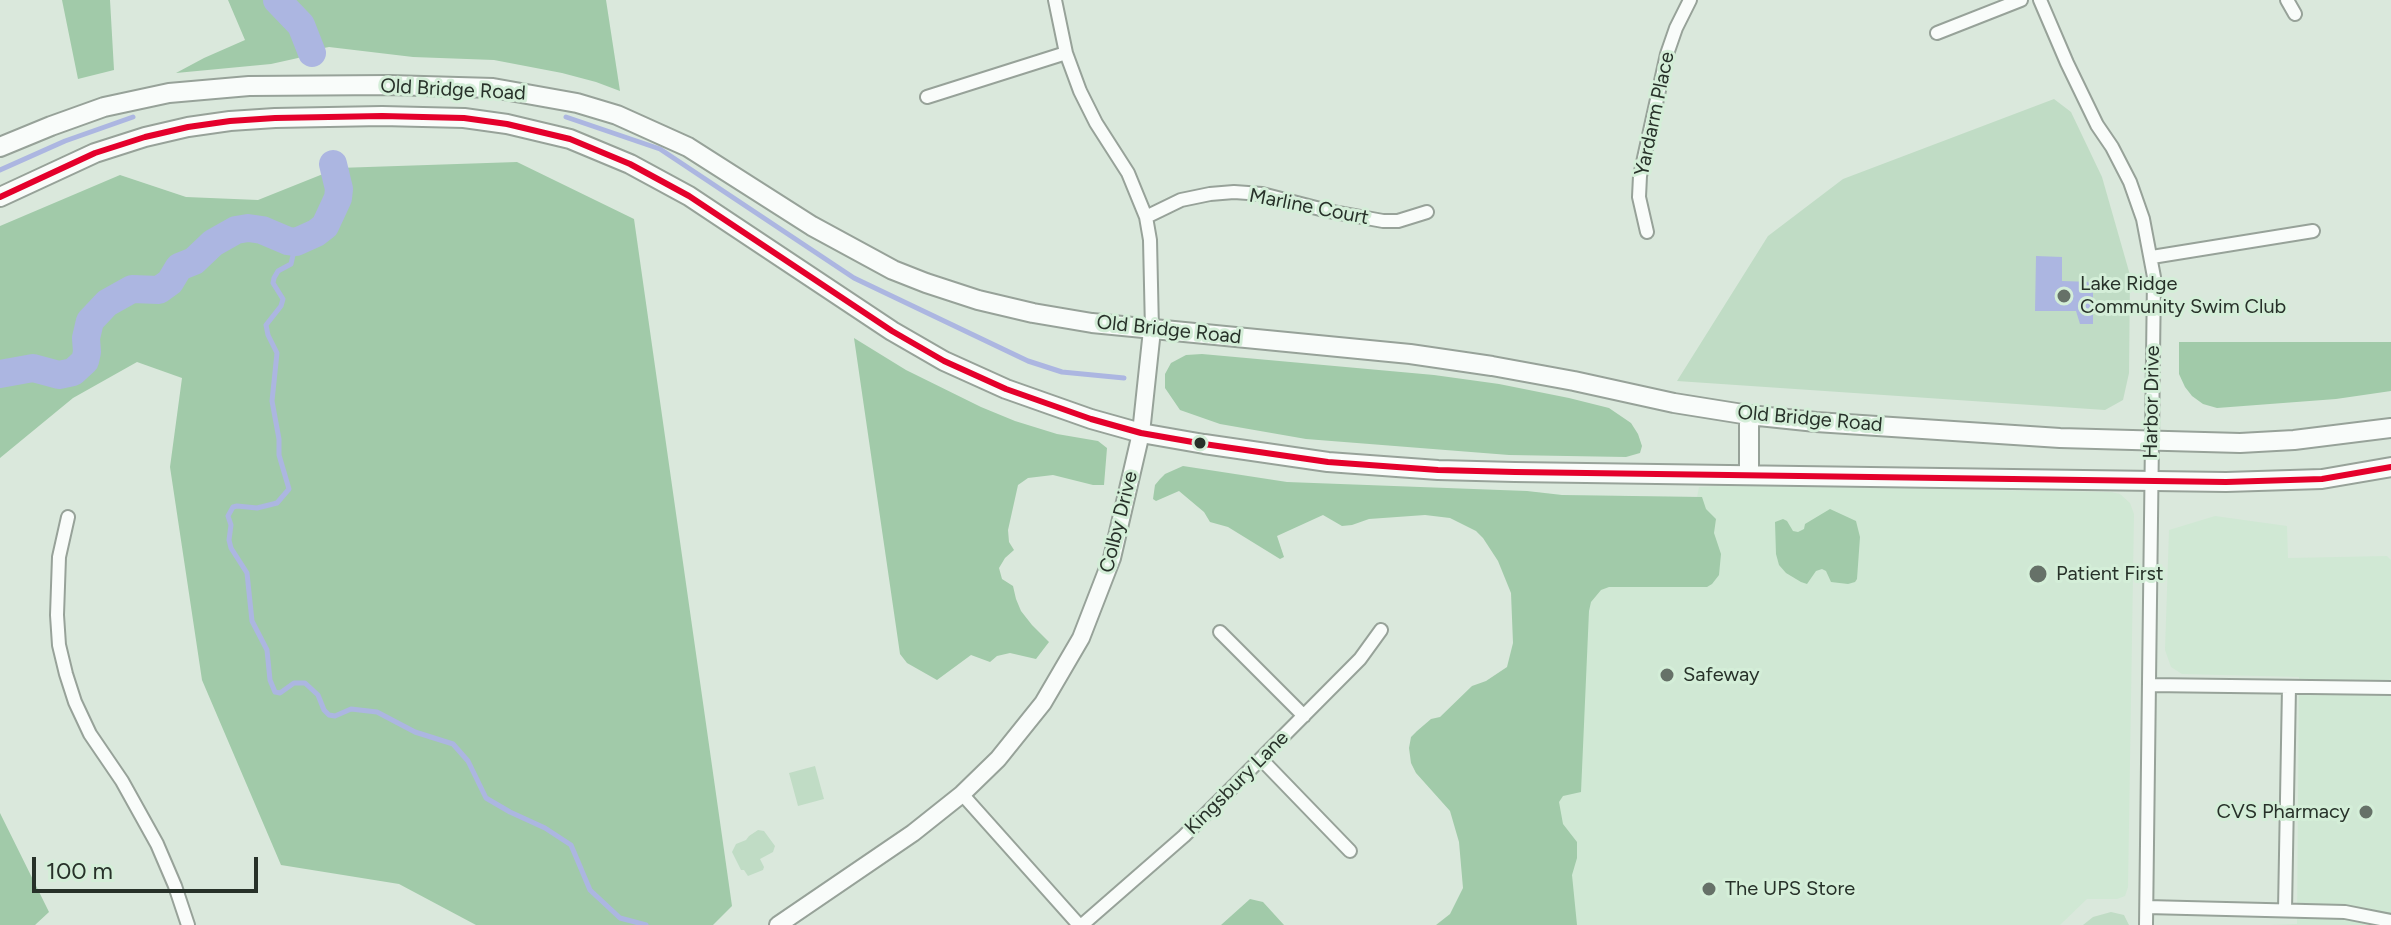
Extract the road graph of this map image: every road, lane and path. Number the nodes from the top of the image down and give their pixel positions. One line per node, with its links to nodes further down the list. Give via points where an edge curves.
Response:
1 (1055, 0): 8 (street, Colby Drive)
2 (1690, 0): 15 (street, Yardarm Place, via 1667,54 1640,176)
3 (2021, 0): 7 (street)
4 (2040, 0): 16 (street, Harbor Drive, via 2130,182)
5 (2287, 0): 6 (street)
6 (2295, 14)
7 (1937, 33)
8 (1066, 53): 9 (street); 13 (street, Colby Drive, via 1080,91 1128,173)
9 (927, 97)
10 (0, 147): 17 (main road, Old Bridge Road, via 104,107 169,93 249,86 416,85 545,96 617,115 688,147 853,250 926,283 1033,313)
11 (0, 197): 20 (main road, Old Bridge Road, via 118,145 188,127 382,116 507,124 570,139 630,164 689,196 944,361 1047,405)
12 (1427, 212): 13 (street, Marline Court, via 1383,221 1234,192 1181,200)
13 (1146, 217): 17 (street, Colby Drive)
14 (2313, 231): 16 (street)
15 (1647, 232)
16 (2152, 257): 21 (street, Harbor Drive)
17 (1152, 330): 18 (main road, Old Bridge Road, via 1410,354); 20 (street, Colby Drive)
18 (1749, 415): 21 (main road, Old Bridge Road); 23 (main road)
19 (2391, 428): 21 (main road, Old Bridge Road, via 2240,443)
20 (1141, 433): 23 (main road, Old Bridge Road, via 1272,456 1438,470); 35 (street, Colby Drive, via 1112,558 1081,638 1025,728)
21 (2152, 441): 26 (street, Harbor Drive)
22 (2391, 467): 24 (main road, Old Bridge Road)
23 (1749, 474): 26 (main road, Old Bridge Road)
24 (2357, 474): 25 (main road); 26 (main road, Old Bridge Road, via 2271,481)
25 (2391, 476)
26 (2151, 481): 30 (street, Harbor Drive)
27 (68, 517): 40 (street, via 59,557 57,615 66,674 90,734 157,844)
28 (1381, 630): 33 (street, Kingsbury Lane)
29 (1220, 632): 33 (street)
30 (2149, 685): 31 (street); 37 (street, Harbor Drive)
31 (2289, 687): 32 (street); 38 (street)
32 (2391, 688)
33 (1304, 716): 34 (street, Kingsbury Lane)
34 (1261, 759): 36 (street); 42 (street, Kingsbury Lane, via 1184,836)
35 (962, 794): 41 (street, Colby Drive); 42 (street)
36 (1350, 851)
37 (2147, 907): 38 (street); 43 (street, Harbor Drive)
38 (2285, 910): 39 (street, via 2345,912)
39 (2391, 921)
40 (188, 925)
41 (778, 925)
42 (1081, 925)
43 (2146, 925)

